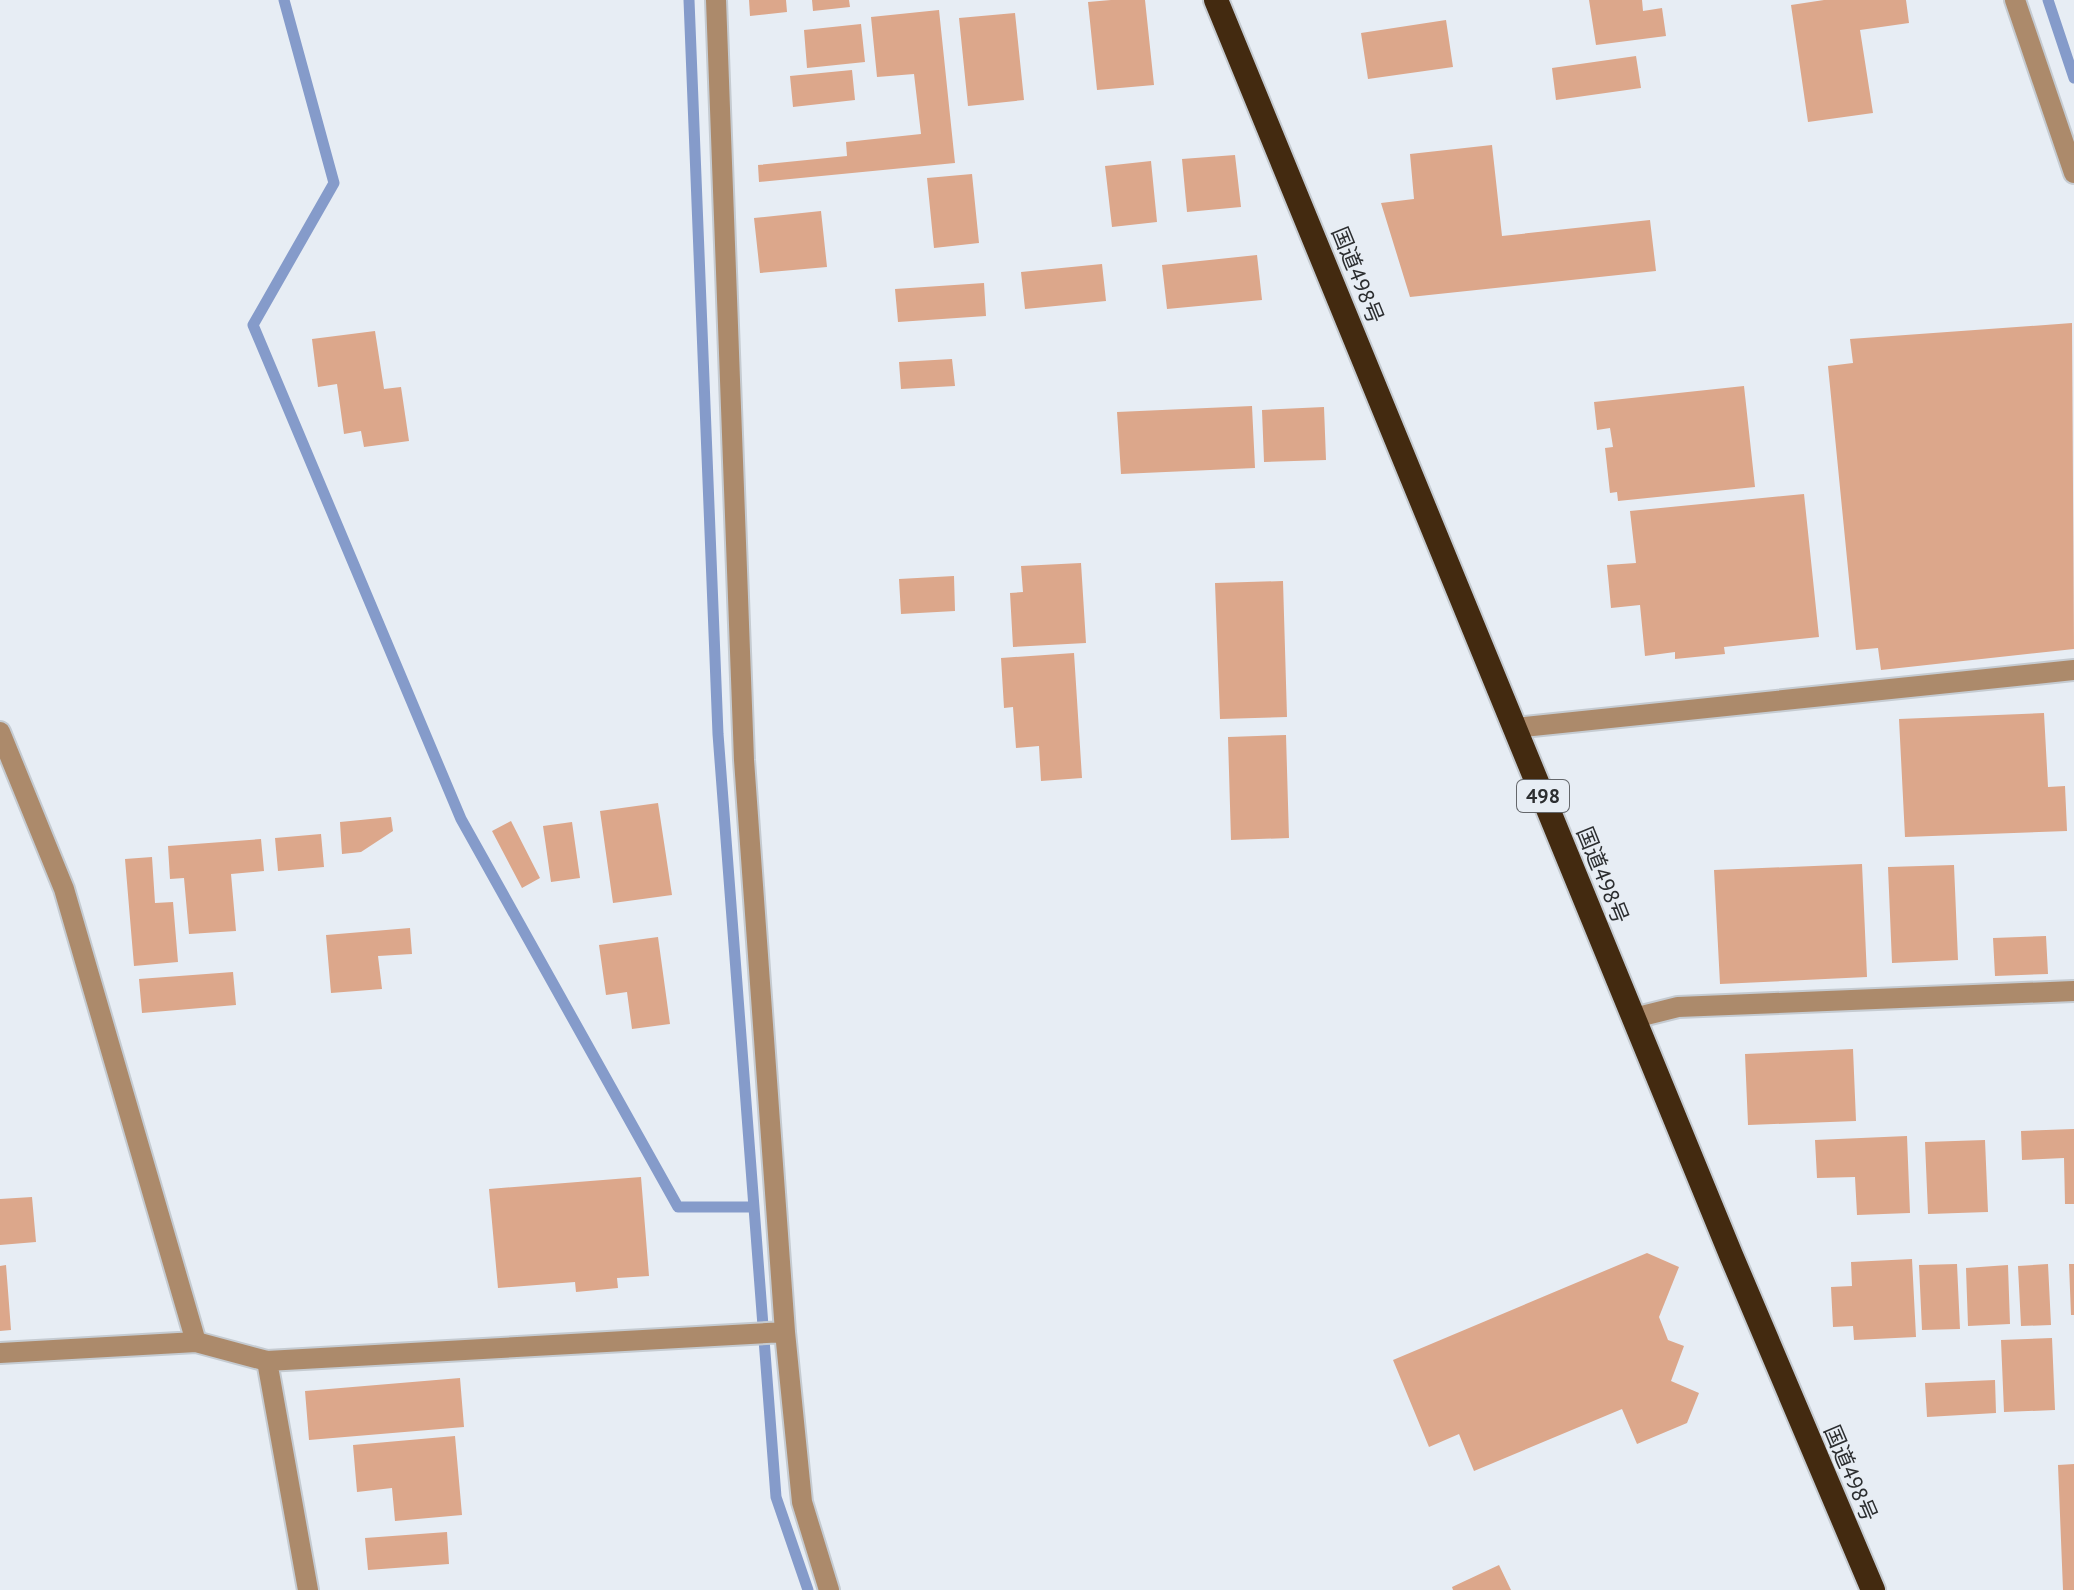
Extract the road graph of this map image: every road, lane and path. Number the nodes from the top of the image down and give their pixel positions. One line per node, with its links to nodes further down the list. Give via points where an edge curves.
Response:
1 (716, 0): 10 (street, via 744,760)
2 (1216, 0): 6 (highway, 国道498号 / 498)
3 (2015, 0): 4 (street)
4 (2074, 173)
5 (2074, 670): 6 (street)
6 (1514, 728): 9 (highway, 国道498号 / 498)
7 (0, 732): 11 (street, via 64,889)
8 (2074, 991): 9 (street, via 1678,1007)
9 (1634, 1018): 16 (highway, 国道498号 / 498)
10 (785, 1332): 13 (street); 15 (street, via 802,1502)
11 (196, 1342): 12 (street); 13 (street)
12 (0, 1353)
13 (267, 1361): 14 (street)
14 (308, 1590)
15 (829, 1590)
16 (1873, 1590)

